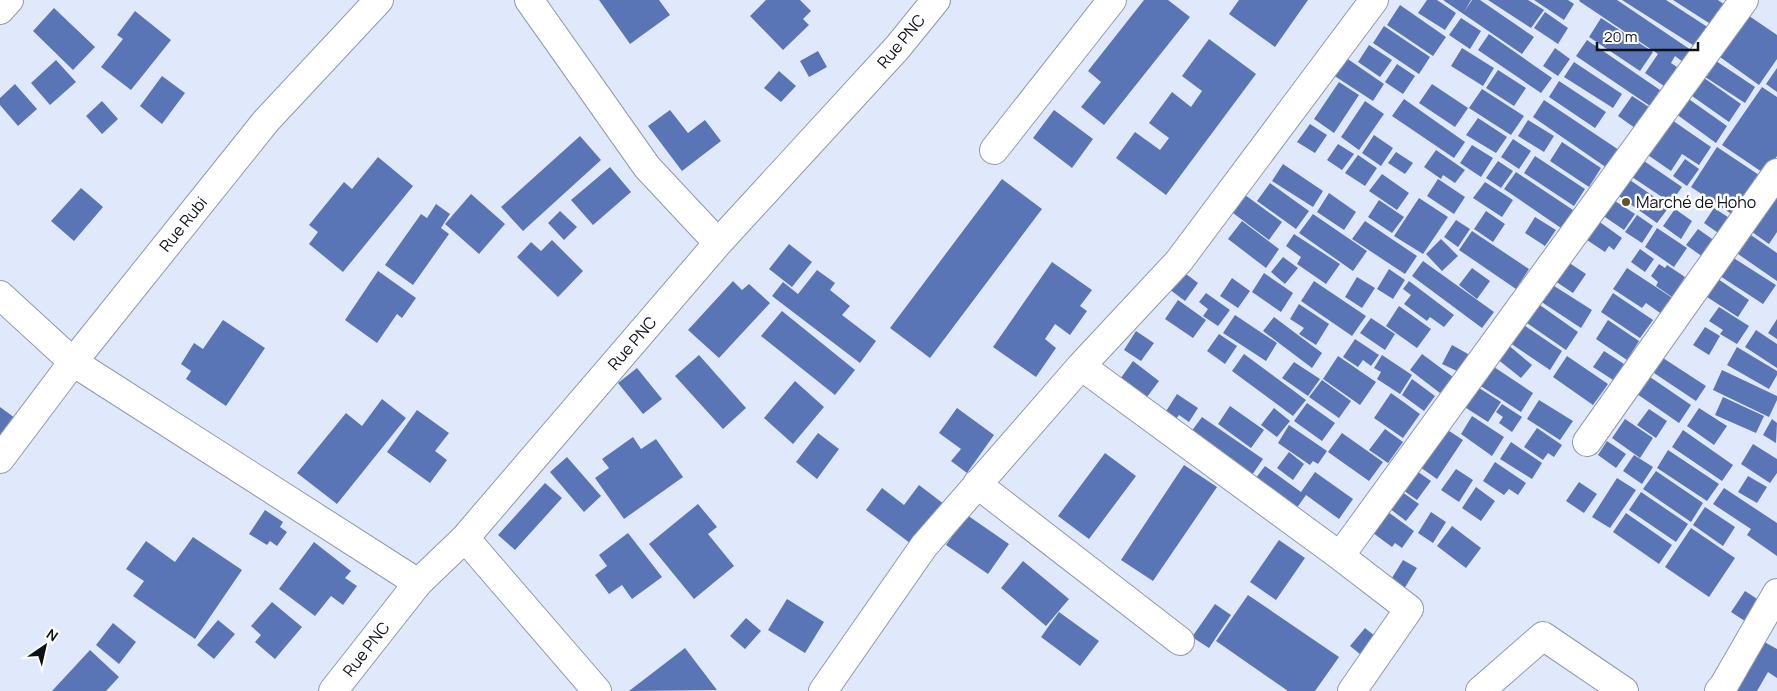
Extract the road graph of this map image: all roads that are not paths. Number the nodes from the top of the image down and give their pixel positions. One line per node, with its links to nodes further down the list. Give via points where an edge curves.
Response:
1 (9, 0): 8 (street)
2 (379, 0): 13 (street, Rue Rubi, via 266,121)
3 (529, 0): 11 (street, via 647,167)
4 (936, 0): 11 (street, Rue PNC, via 897,48)
5 (1112, 0): 9 (street)
6 (1374, 0): 14 (street, via 1179,261)
7 (1744, 0): 19 (street)
8 (0, 10)
9 (994, 150)
10 (1777, 173): 15 (street)
11 (718, 243): 18 (street, Rue PNC)
12 (0, 295): 13 (street)
13 (73, 362): 16 (street, Rue Rubi); 20 (street)
14 (1081, 366): 17 (street); 19 (street)
15 (1587, 442)
16 (0, 459)
17 (977, 484): 22 (street); 25 (street, via 924,546)
18 (465, 538): 20 (street, Rue PNC); 24 (street)
19 (1340, 556): 26 (street, via 1409,609)
20 (418, 583): 23 (street, Rue PNC)
21 (1777, 593): 29 (street)
22 (1180, 641)
23 (333, 691)
24 (597, 691)
25 (822, 691)
26 (1352, 691)
27 (1480, 691): 28 (street, via 1543,636)
28 (1624, 691)
29 (1719, 691)

